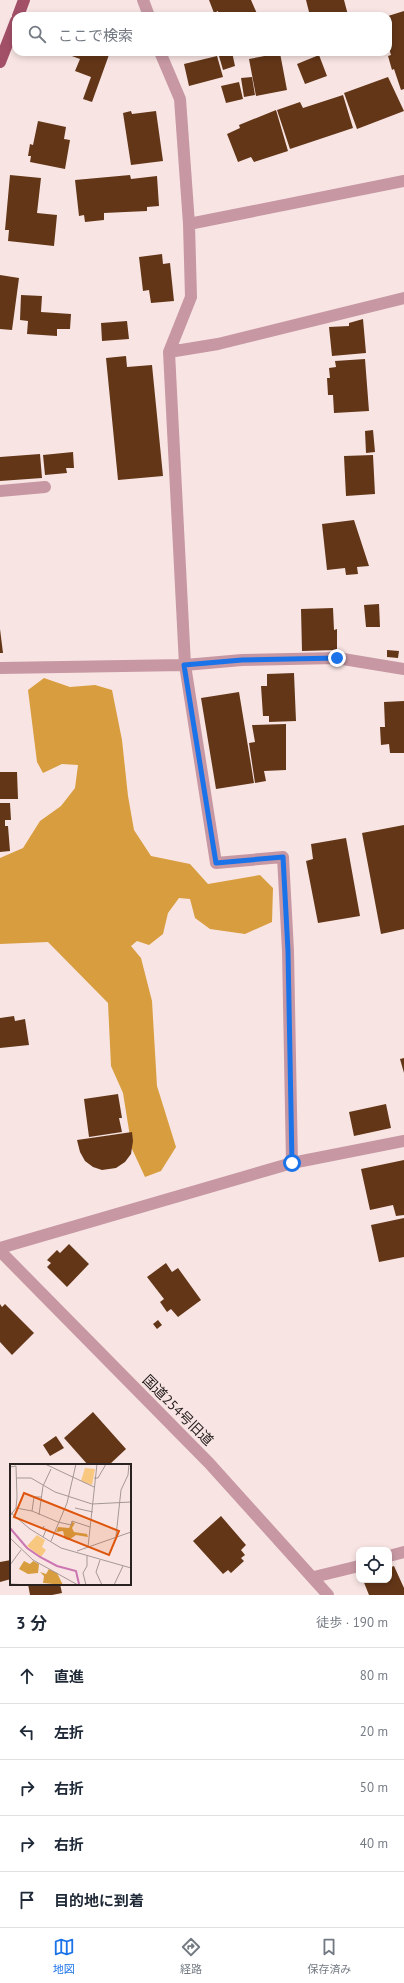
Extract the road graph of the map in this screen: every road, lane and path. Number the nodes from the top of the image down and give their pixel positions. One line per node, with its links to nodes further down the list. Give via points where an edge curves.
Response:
1 (24, 0): 3 (main road)
2 (144, 0): 4 (street)
3 (20, 12)
4 (148, 12)
5 (12, 31): 7 (main road)
6 (161, 56): 9 (street, via 180,99)
7 (0, 62)
8 (404, 181): 9 (street)
9 (189, 224): 11 (street, via 191,298)
10 (404, 298): 11 (street, via 218,344)
11 (169, 352): 14 (street)
12 (45, 487): 13 (street)
13 (0, 492)
14 (184, 665): 15 (street); 16 (street, via 242,660 337,658); 18 (street, via 216,863 283,857 288,951)
15 (0, 668)
16 (404, 669)
17 (404, 1141): 18 (street)
18 (292, 1163): 19 (street)
19 (0, 1250): 23 (street, 国道254号旧道, via 209,1463)
20 (404, 1552): 21 (street)
21 (392, 1555)
22 (356, 1567): 23 (street)
23 (314, 1577): 24 (street, 国道254号旧道)
24 (328, 1595)

